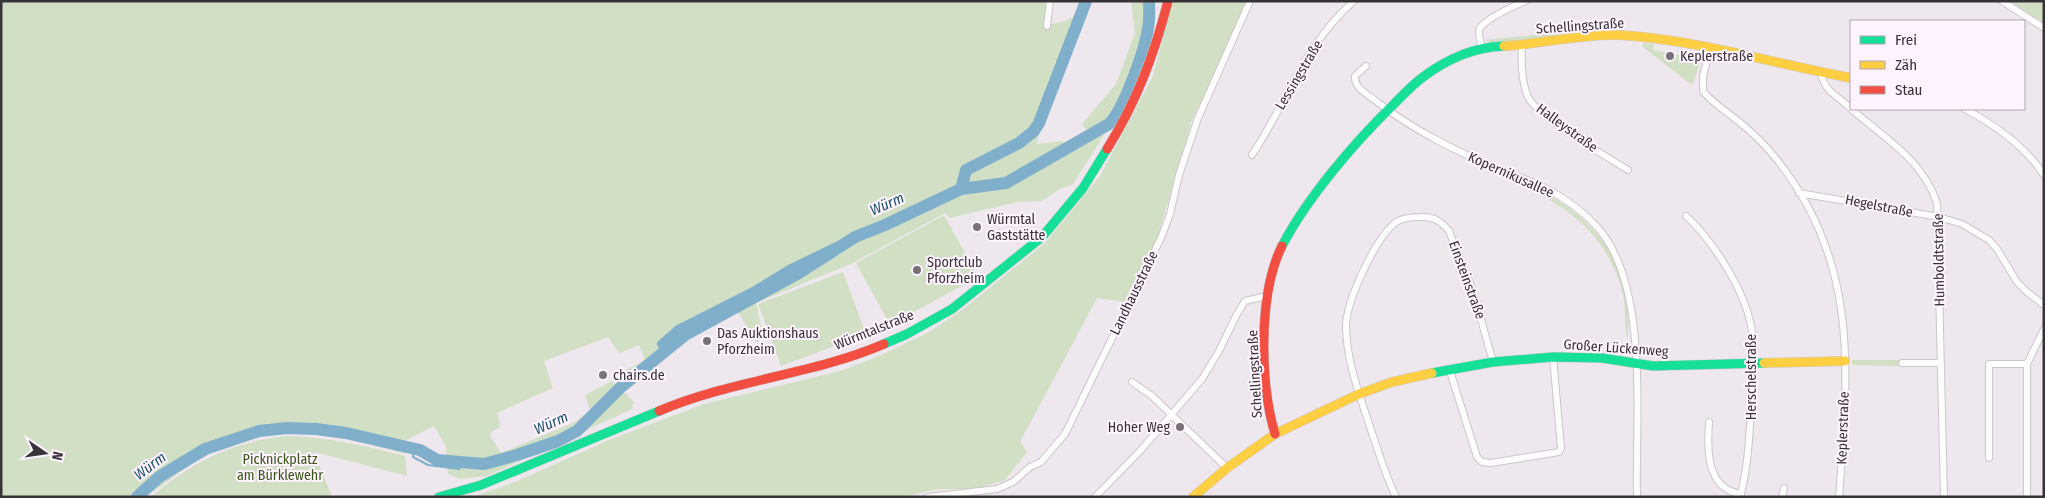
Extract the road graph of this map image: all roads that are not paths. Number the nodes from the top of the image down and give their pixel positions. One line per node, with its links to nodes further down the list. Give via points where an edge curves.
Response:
1 (1050, 1): 7 (street)
2 (1168, 1): 46 (street, Würmtalstraße, via 1155,50 1125,121 1083,188 1042,237 952,309 907,334 858,355 742,384 663,409 481,485)
3 (1250, 1): 47 (street, Landhausstraße, via 1198,118 1161,238 1064,434 1041,462 998,489)
4 (1354, 1): 19 (street, Lessingstraße, via 1332,23 1304,63)
5 (1526, 1): 10 (street, via 1480,28)
6 (2002, 1): 8 (street)
7 (1047, 26)
8 (2044, 28)
9 (1522, 44): 10 (street, Schellingstraße); 11 (street, Schellingstraße, via 1626,36); 20 (street, Halleystraße, via 1521,65 1528,99 1577,138)
10 (1482, 48): 16 (street, Schellingstraße, via 1427,74)
11 (1710, 49): 13 (street, Schellingstraße); 22 (street, Keplerstraße, via 1703,91 1765,147)
12 (1366, 66): 16 (street, via 1355,76 1358,87)
13 (1820, 72): 14 (street, Schellingstraße); 15 (street, Humboldtstraße, via 1826,89)
14 (1850, 78)
15 (1850, 108)
16 (1388, 110): 25 (street, Schellingstraße, via 1340,162 1300,216 1279,252); 33 (street, Kopernikusallee, via 1421,133 1545,188 1588,218 1610,243 1623,273 1631,310)
17 (1852, 110): 24 (street, Humboldtstraße, via 1909,156 1933,191)
18 (1967, 110): 21 (street, via 2005,134 2028,155)
19 (1252, 155)
20 (1628, 170)
21 (2044, 176)
22 (1799, 192): 24 (street, Hegelstraße); 29 (street, Keplerstraße, via 1820,230 1834,272 1842,313)
23 (1686, 216): 34 (street, Herschelstraße, via 1708,239 1734,282 1751,326)
24 (1939, 217): 26 (street, Hegelstraße, via 1962,224 1989,240 2017,282); 32 (street, Humboldtstraße)
25 (1268, 296): 39 (street, via 1246,301 1202,379); 41 (street, Schellingstraße, via 1264,353 1266,388)
26 (2044, 305)
27 (2044, 329): 35 (street)
28 (1553, 357): 30 (street, Großer Lückenweg); 33 (street, Großer Lückenweg, via 1602,358); 36 (street, via 1559,452 1491,463 1482,462 1477,456)
29 (1845, 360): 34 (street, Großer Lückenweg); 53 (street, Keplerstraße)
30 (1493, 362): 36 (street, Großer Lückenweg); 38 (street, Einsteinstraße, via 1473,291 1449,231 1436,219 1407,218 1386,231 1347,313 1347,341)
31 (1902, 363): 32 (street)
32 (1941, 363): 54 (street, Humboldtstraße)
33 (1636, 364): 34 (street, Großer Lückenweg); 51 (street, Kopernikusallee)
34 (1753, 364): 45 (street, Herschelstraße, via 1749,456)
35 (2027, 364): 42 (street, via 1989,364); 55 (street)
36 (1450, 371): 38 (street, Großer Lückenweg, via 1392,382)
37 (1132, 382): 39 (street)
38 (1359, 394): 41 (street, Großer Lückenweg); 50 (street)
39 (1171, 414): 43 (street); 48 (street)
40 (1709, 422): 45 (street, via 1712,472 1726,490)
41 (1275, 434): 43 (street, Großer Lückenweg)
42 (1989, 458)
43 (1226, 468): 49 (street, Großer Lückenweg)
44 (1784, 488): 52 (street)
45 (1740, 495)
46 (440, 497)
47 (928, 497)
48 (1095, 497)
49 (1193, 497)
50 (1396, 497)
51 (1637, 497)
52 (1782, 497)
53 (1839, 497)
54 (1944, 497)
55 (2028, 497)

